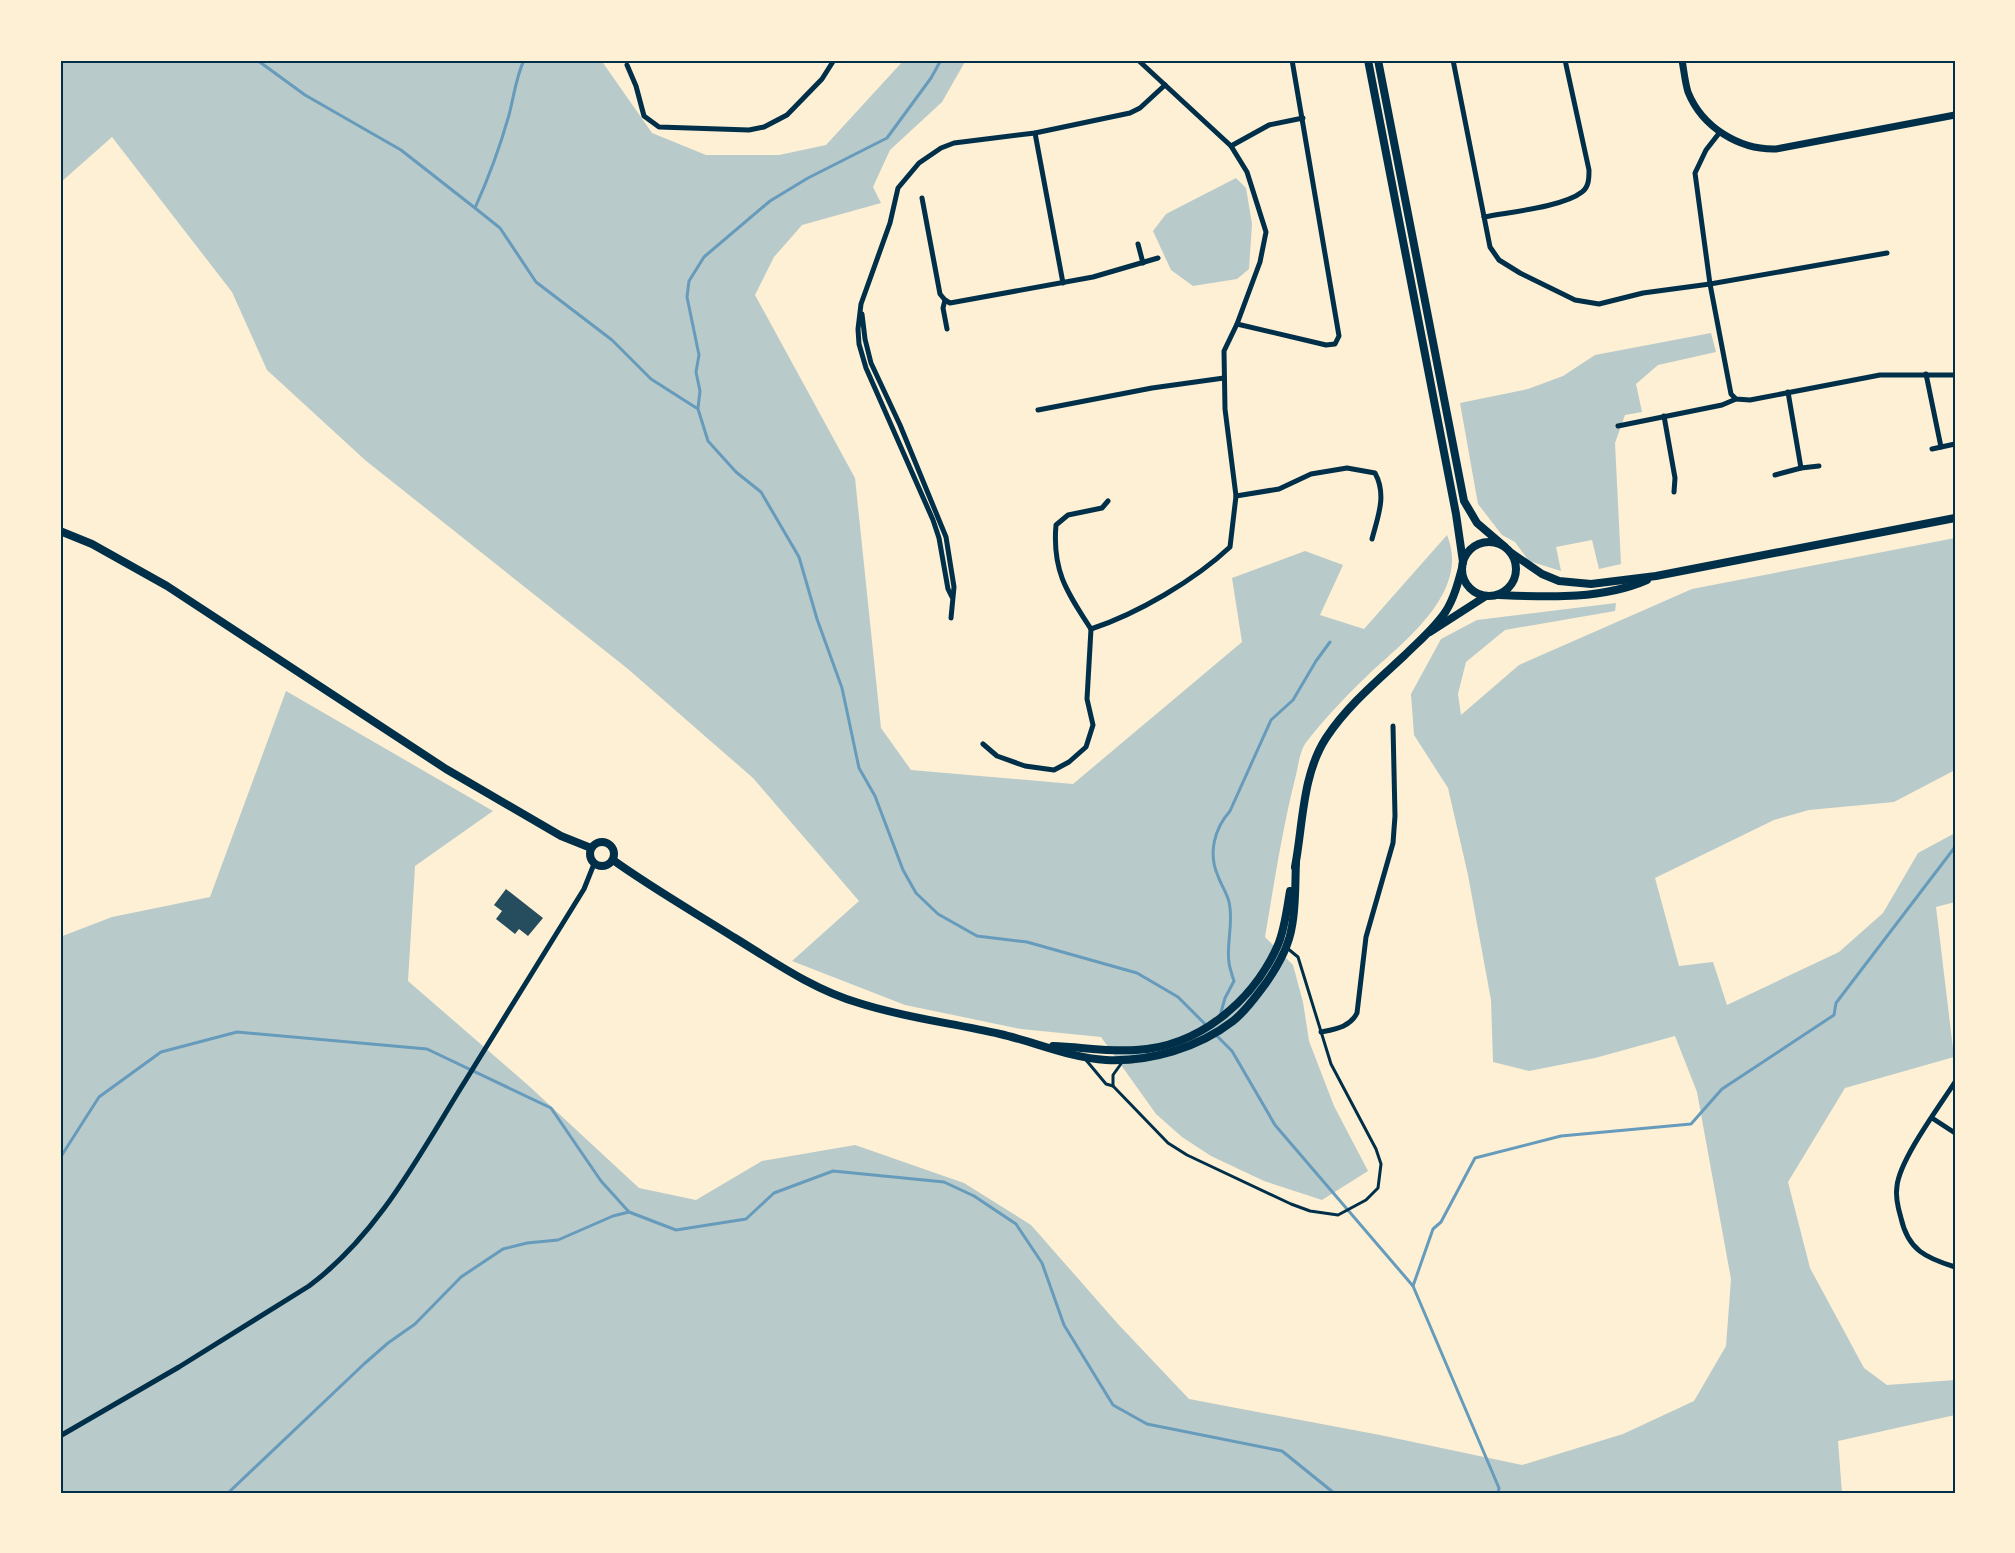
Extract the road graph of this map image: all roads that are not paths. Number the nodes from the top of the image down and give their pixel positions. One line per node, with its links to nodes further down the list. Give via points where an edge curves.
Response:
1 (834, 60): 9 (street, via 822,79 787,115 749,130 659,127 644,116)
2 (1138, 60): 10 (street)
3 (1292, 60): 12 (street)
4 (1368, 60): 48 (main road)
5 (1378, 60): 47 (main road, via 1464,501 1477,523)
6 (1453, 60): 17 (street)
7 (1565, 60): 17 (street, via 1589,170 1584,191 1564,201)
8 (1682, 60): 13 (street, via 1691,99)
9 (627, 65)
10 (1165, 85): 14 (street, via 1130,112); 15 (street)
11 (1955, 115): 13 (street, via 1776,149 1750,147)
12 (1303, 118): 15 (street, via 1269,125); 25 (street, via 1339,336 1335,344 1326,345)
13 (1720, 132): 23 (street, via 1695,173)
14 (1035, 133): 22 (street); 52 (street, via 954,143 919,163 898,188 890,223 861,304 859,344 933,520 952,597)
15 (1231, 146): 25 (street, via 1247,172 1266,231 1260,262)
16 (922, 198): 24 (street, via 940,294)
17 (1484, 217): 23 (street, via 1490,247 1499,260 1575,300 1599,304 1643,293)
18 (1138, 244): 21 (street)
19 (1887, 253): 23 (street)
20 (1158, 258): 21 (street)
21 (1143, 262): 22 (street)
22 (1063, 283): 24 (street, via 956,303)
23 (1710, 284): 31 (street, via 1731,394)
24 (945, 300): 26 (street)
25 (1237, 324): 29 (street, via 1224,351)
26 (947, 329)
27 (1926, 374): 28 (street); 30 (street, via 1880,375); 36 (street)
28 (1955, 375)
29 (1224, 378): 32 (street); 42 (street)
30 (1788, 392): 31 (street); 39 (street)
31 (1736, 399): 33 (street)
32 (1038, 410)
33 (1664, 416): 34 (street); 41 (street)
34 (1618, 426)
35 (1955, 444): 36 (street)
36 (1941, 447): 37 (street)
37 (1932, 449)
38 (1819, 466): 39 (street)
39 (1801, 468): 40 (street)
40 (1775, 475)
41 (1674, 492)
42 (1236, 496): 46 (street, via 1279,489 1311,474 1347,468 1375,472 1381,484 1382,504); 53 (street, via 1230,547 1217,559 1120,620)
43 (1108, 501): 53 (street, via 1102,508 1068,516 1056,525 1057,568)
44 (1955, 518): 49 (main road)
45 (60, 531): 57 (main road, via 92,544 167,586 446,769 556,833)
46 (1372, 539)
47 (1508, 550): 48 (main road, via 1498,543 1481,543 1467,553); 49 (main road, via 1542,574 1575,584); 50 (main road, via 1516,566 1515,577)
48 (1463, 565): 51 (main road, via 1469,586); 54 (main road, via 1452,600)
49 (1656, 576): 50 (main road, via 1623,588 1589,594)
50 (1498, 595): 51 (main road)
51 (1486, 596): 54 (main road)
52 (951, 618)
53 (1091, 629): 56 (street, via 1087,699 1093,725 1086,747 1054,770 1025,766 997,756)
54 (1424, 636): 59 (main road, via 1352,705 1326,739 1311,778)
55 (1393, 726): 62 (street, via 1393,843 1366,937 1357,1013 1346,1025)
56 (983, 744)
57 (591, 848): 58 (main road, via 598,843 609,844); 60 (main road, via 589,855)
58 (612, 860): 60 (main road, via 605,866); 63 (main road, via 829,992 898,1014)
59 (1296, 862): 61 (main road, via 1292,926); 63 (main road, via 1278,943 1266,968 1230,1012 1212,1025 1169,1044 1139,1050)
60 (594, 864): 71 (street, via 584,889 408,1174 365,1234 309,1286)
61 (1286, 947): 62 (lane, via 1298,957); 65 (main road, via 1256,997 1235,1020 1198,1042 1171,1052)
62 (1321, 1032): 67 (lane, via 1331,1064 1381,1164 1378,1188 1366,1200 1338,1215 1301,1208 1187,1155 1168,1143)
63 (1040, 1045): 64 (main road)
64 (1083, 1056): 65 (main road); 67 (lane)
65 (1124, 1059): 67 (lane, via 1113,1076)
66 (1955, 1082): 68 (street)
67 (1113, 1086)
68 (1932, 1118): 69 (street); 70 (street, via 1900,1175 1896,1190 1898,1206 1907,1236 1919,1252)
69 (1955, 1133)
70 (1955, 1267)
71 (60, 1437)

